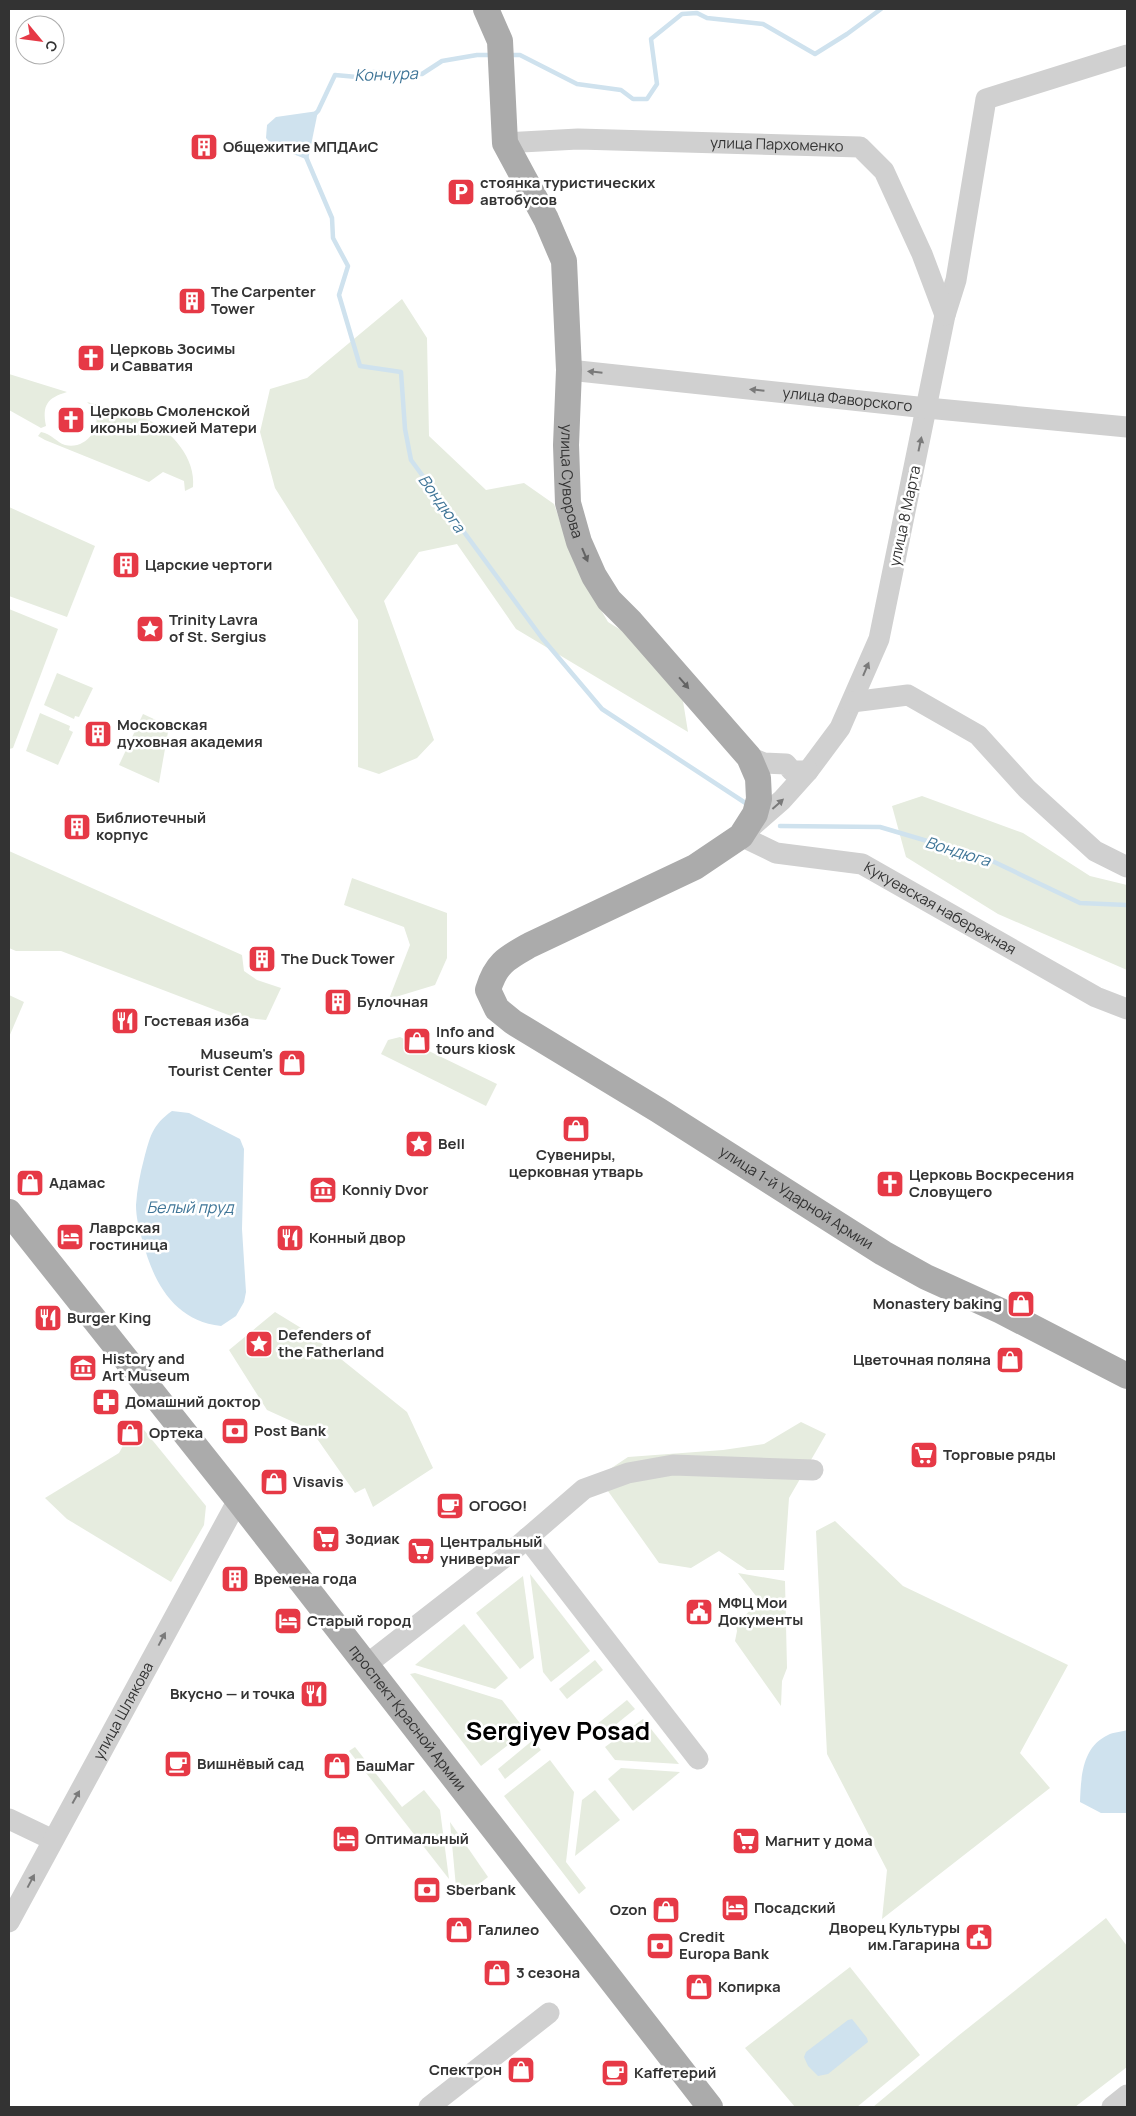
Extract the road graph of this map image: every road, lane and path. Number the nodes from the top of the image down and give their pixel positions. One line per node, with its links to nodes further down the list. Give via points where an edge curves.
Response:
1 (486, 9): 3 (main road, улица Суворова, via 500,41)
2 (1127, 55): 4 (street, улица 8 Марта, via 986,99 956,280)
3 (505, 143): 4 (street, улица Пархоменко, via 578,139 860,147 884,171 922,254); 5 (main road, улица Суворова, via 546,219 564,261)
4 (945, 315): 6 (street, улица 8 Марта)
5 (569, 370): 6 (street, улица Фаворского, one-way to 5); 9 (main road, улица Суворова, one-way to 9, via 568,503 579,542 594,576 609,600)
6 (927, 408): 7 (street, улица Фаворского); 8 (street, улица 8 Марта, one-way to 6, via 879,639)
7 (1127, 427)
8 (852, 702): 10 (street, улица 8 Марта, via 840,728); 12 (street, via 908,695 978,734 1027,789 1096,851)
9 (749, 756): 10 (street, via 764,763 786,764 792,771); 11 (main road, улица Суворова, via 758,778 760,799)
10 (808, 772): 11 (street, улица 8 Марта, one-way to 10)
11 (741, 836): 13 (main road, улица 8 Марта, via 695,867 505,959 492,977); 14 (street, Кукуевская набережная, via 776,853 862,864 1096,997)
12 (1127, 867)
13 (488, 990): 16 (main road, улица 1-й Ударной Армии, via 497,1010 513,1022 883,1253)
14 (1127, 1009)
15 (9, 1212): 18 (main road, проспект Красной Армии)
16 (1127, 1376)
17 (813, 1470): 19 (street, via 673,1465 628,1473 584,1489)
18 (238, 1500): 20 (main road, проспект Красной Армии); 23 (street, улица Шлякова, one-way to 18)
19 (527, 1538): 20 (street); 21 (street)
20 (366, 1665): 28 (main road, проспект Красной Армии)
21 (698, 1759)
22 (9, 1819): 23 (street)
23 (53, 1840): 24 (street, улица Шлякова, one-way to 23)
24 (9, 1922)
25 (549, 2013): 27 (street)
26 (1127, 2096): 29 (street)
27 (429, 2107)
28 (710, 2107)
29 (1112, 2107)

